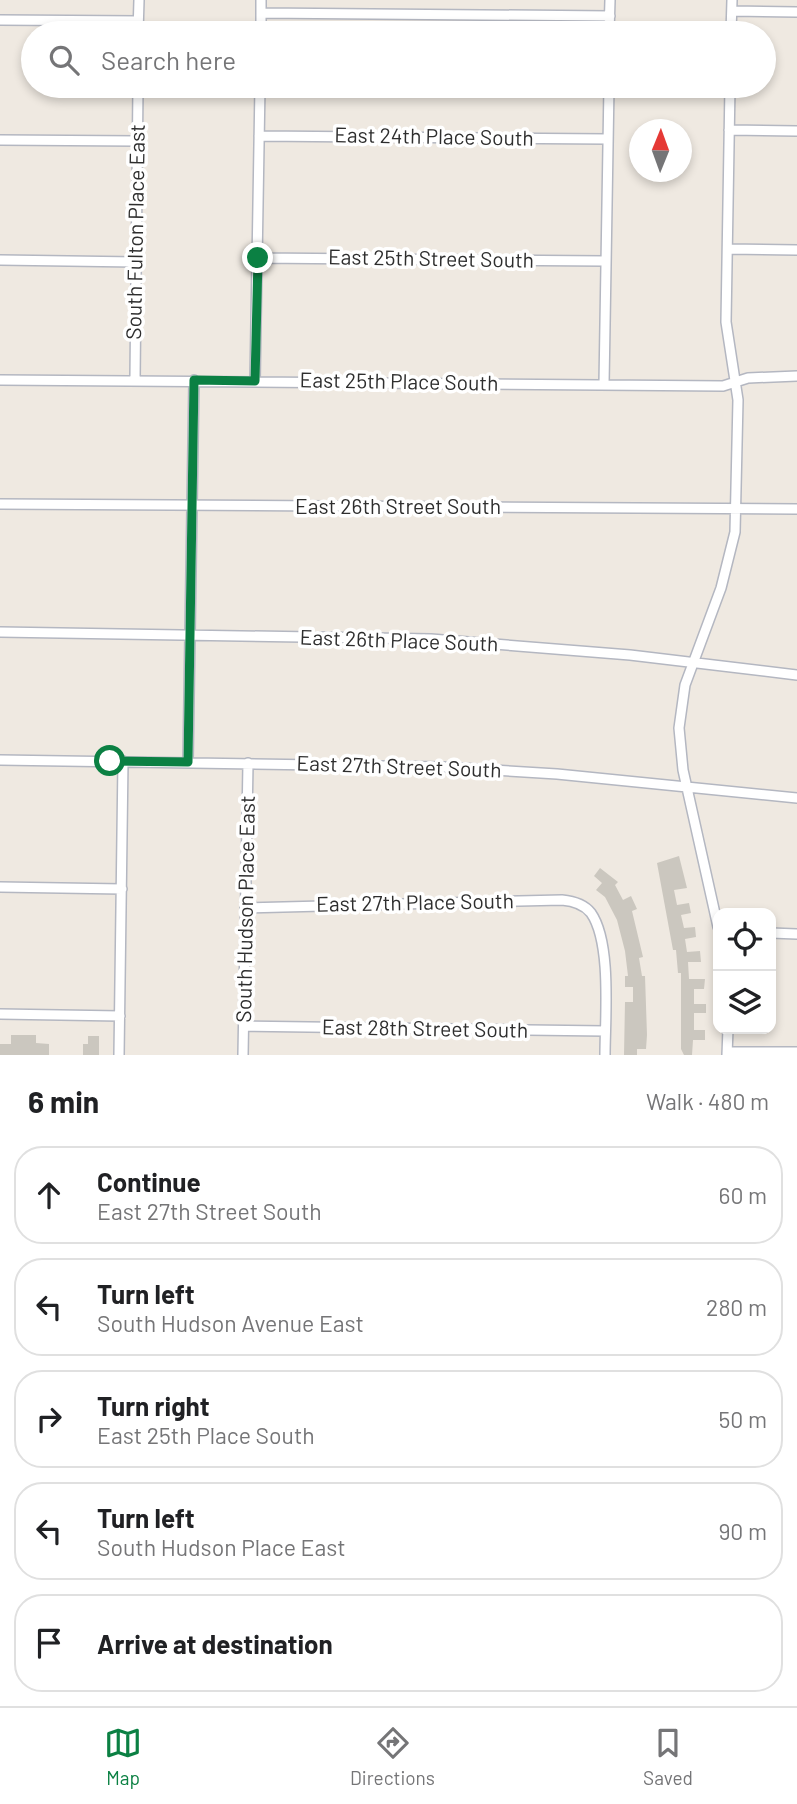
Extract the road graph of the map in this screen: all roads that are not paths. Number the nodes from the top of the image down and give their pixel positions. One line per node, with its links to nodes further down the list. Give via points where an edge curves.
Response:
1 (139, 0): 10 (street)
2 (261, 0): 7 (street)
3 (610, 0): 8 (street)
4 (732, 0): 5 (street)
5 (732, 11): 6 (street); 13 (street)
6 (797, 12)
7 (261, 13): 8 (street); 11 (street)
8 (610, 16): 12 (street)
9 (0, 20): 10 (street)
10 (138, 21)
11 (261, 21)
12 (610, 21)
13 (732, 21)
14 (138, 98): 23 (street, South Fulton Place East)
15 (260, 98): 20 (street)
16 (609, 98): 21 (street)
17 (730, 98): 18 (street)
18 (729, 130): 19 (street); 24 (street)
19 (797, 131)
20 (259, 136): 21 (street, East 24th Place South); 26 (street)
21 (608, 139): 28 (street)
22 (0, 140): 23 (street)
23 (137, 141): 29 (street, South Fulton Place East)
24 (728, 249): 25 (street); 35 (street, via 726,322)
25 (797, 250)
26 (258, 258): 28 (street, East 25th Street South); 34 (street)
27 (0, 260): 29 (street)
28 (605, 261): 36 (street)
29 (136, 262): 31 (street, South Fulton Place East)
30 (797, 376): 35 (street, East 25th Place South)
31 (135, 379): 32 (street, East 25th Place South); 33 (street, East 25th Place South)
32 (0, 380)
33 (194, 380): 34 (street, East 25th Place South); 38 (street)
34 (255, 381): 36 (street, East 25th Place South)
35 (736, 382): 36 (street, East 25th Place South, via 723,386); 39 (street)
36 (604, 384)
37 (0, 504): 38 (street, East 26th Street South)
38 (192, 507): 39 (street, East 26th Street South); 42 (street)
39 (736, 508): 40 (street, East 26th Street South); 43 (street, via 733,553)
40 (797, 509)
41 (0, 632): 42 (street, East 26th Place South)
42 (190, 636): 43 (street, East 26th Place South, via 444,639); 47 (street)
43 (693, 663): 44 (street, East 26th Place South); 49 (street, via 679,728)
44 (797, 675)
45 (0, 760): 46 (street, East 27th Street South)
46 (123, 761): 47 (street, East 27th Street South); 52 (street)
47 (188, 762): 48 (street, East 27th Street South)
48 (248, 763): 49 (street, East 27th Street South, via 499,770); 53 (street, South Hudson Place East)
49 (688, 787): 50 (street, East 27th Street South); 54 (street)
50 (797, 798)
51 (0, 887): 52 (street)
52 (122, 889): 58 (street)
53 (245, 908): 59 (street, South Hudson Place East); 60 (street, East 27th Place South, via 562,900 583,906 594,920 604,958)
54 (714, 908)
55 (776, 933): 56 (street)
56 (797, 934)
57 (0, 1014): 58 (street)
58 (120, 1016): 64 (street)
59 (244, 1026): 60 (street, East 28th Street South); 65 (street, South Hudson Place East)
60 (605, 1031): 66 (street)
61 (727, 1034): 63 (street)
62 (797, 1052): 63 (street)
63 (727, 1053)
64 (119, 1055)
65 (243, 1055)
66 (605, 1055)

